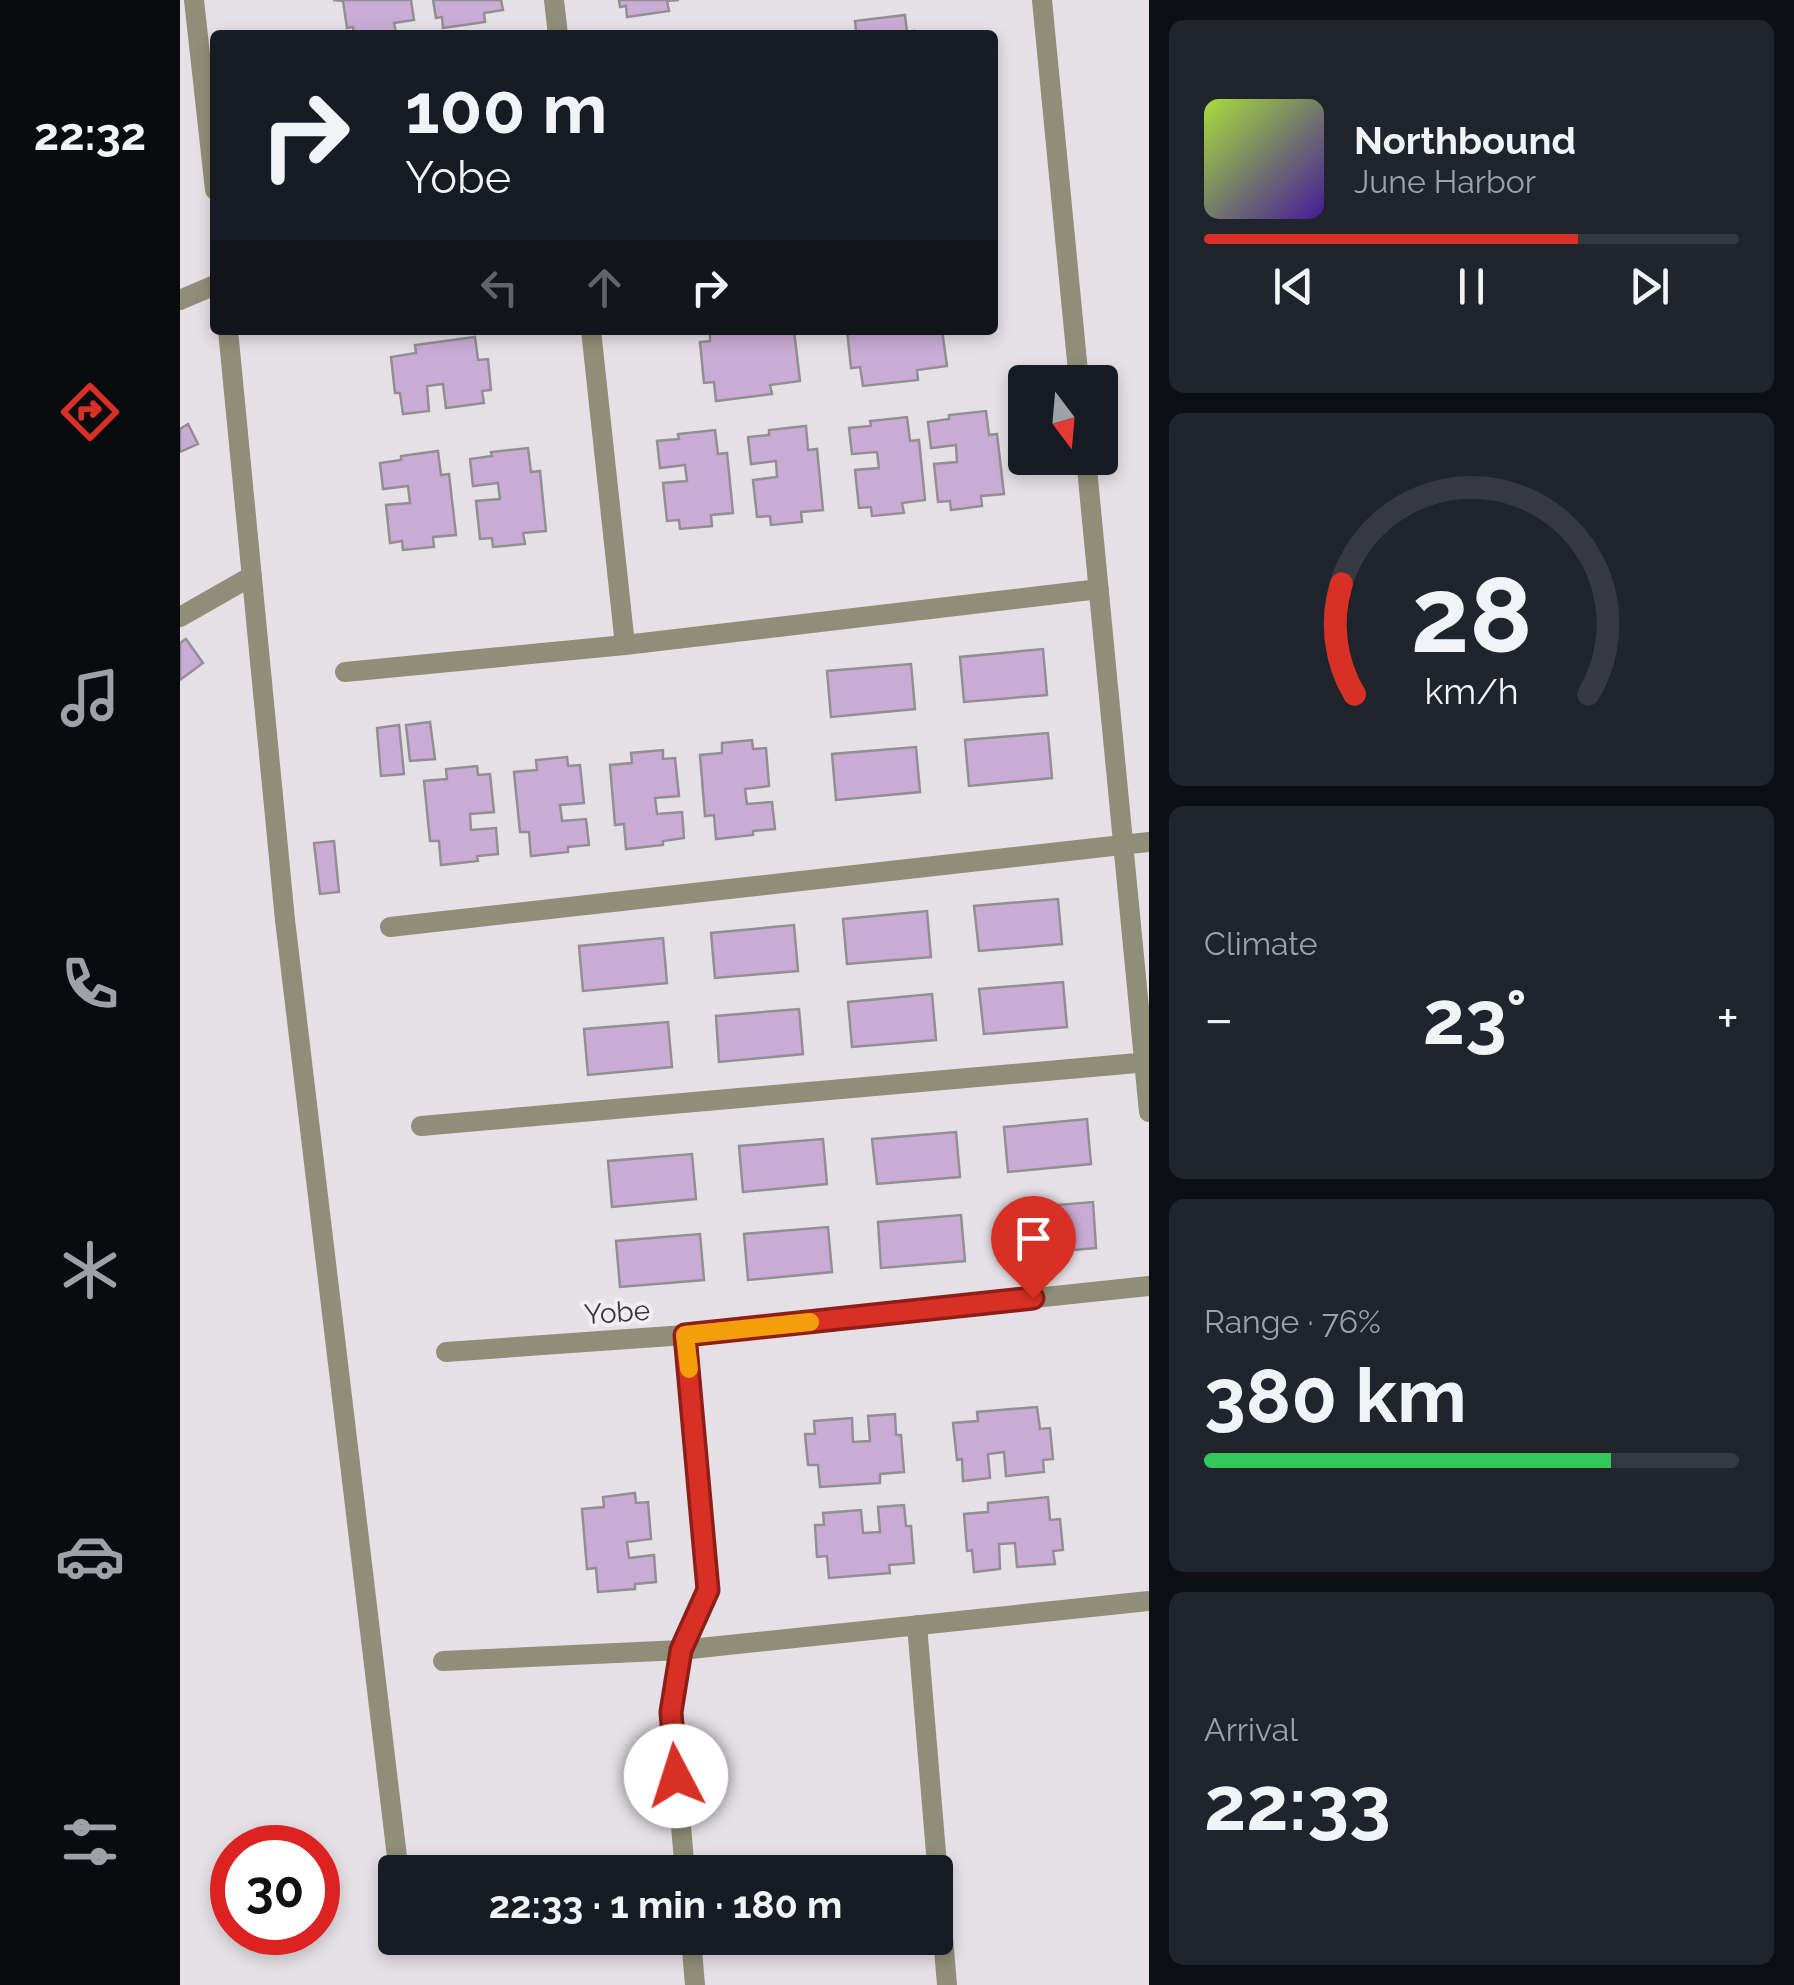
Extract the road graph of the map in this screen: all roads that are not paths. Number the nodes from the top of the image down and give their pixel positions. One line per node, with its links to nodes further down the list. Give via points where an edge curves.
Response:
1 (194, 0): 7 (street)
2 (554, 0): 6 (street)
3 (1042, 0): 5 (street)
4 (1054, 0): 5 (street)
5 (1044, 23): 12 (street)
6 (557, 30)
7 (210, 145)
8 (210, 287): 9 (street)
9 (180, 300)
10 (228, 335): 14 (street)
11 (591, 335): 17 (street)
12 (1077, 365)
13 (1088, 475): 15 (street)
14 (252, 576): 16 (street); 32 (street)
15 (1099, 589): 17 (street); 20 (street)
16 (180, 617)
17 (625, 646): 18 (street)
18 (344, 672)
19 (1149, 842): 20 (street)
20 (1124, 845): 21 (street); 22 (street)
21 (390, 927)
22 (1147, 1062): 23 (street); 24 (street)
23 (1149, 1112)
24 (421, 1126)
25 (1149, 1286): 26 (street, Yobe)
26 (685, 1335): 27 (street, Yobe); 30 (street, via 708,1590)
27 (446, 1352)
28 (1149, 1601): 29 (street)
29 (917, 1625): 30 (street); 36 (street)
30 (681, 1650): 31 (street); 33 (street, via 671,1712)
31 (443, 1660)
32 (396, 1855)
33 (684, 1855)
34 (692, 1955): 35 (street)
35 (695, 1985)
36 (947, 1985)

